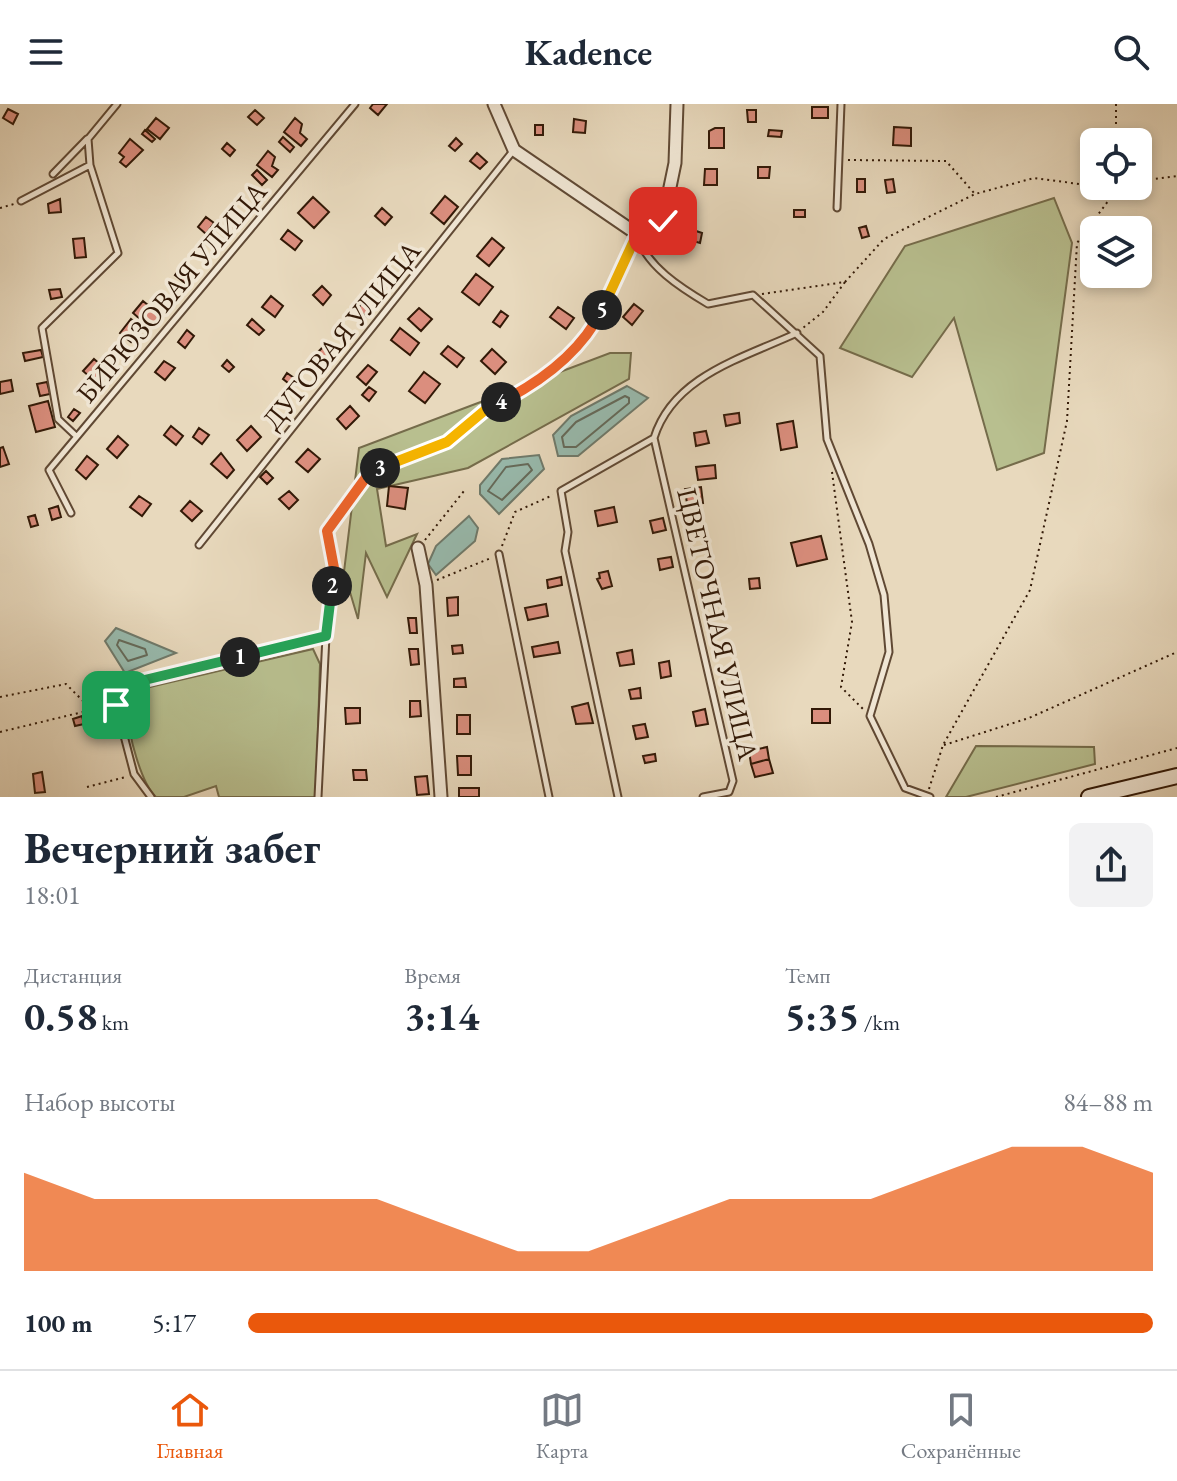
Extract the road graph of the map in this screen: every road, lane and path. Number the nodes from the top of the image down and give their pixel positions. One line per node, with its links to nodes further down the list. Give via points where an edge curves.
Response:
1 (117, 104): 8 (lane)
2 (355, 104): 26 (lane, БИРЮЗОВАЯ УЛИЦА)
3 (494, 104): 9 (street)
4 (677, 104): 21 (street, via 675,163 663,221)
5 (841, 104): 10 (lane)
6 (1116, 104): 7 (path)
7 (1116, 128)
8 (88, 139): 11 (lane); 12 (lane)
9 (514, 150): 21 (street); 32 (lane, ДУГОВАЯ УЛИЦА)
10 (839, 160): 16 (path, via 946,161); 20 (lane)
11 (90, 165): 18 (lane); 26 (lane, via 118,253 42,328 58,419)
12 (53, 174)
13 (1177, 176): 14 (path)
14 (1152, 179)
15 (1080, 184): 16 (path, via 1034,178)
16 (975, 194): 22 (path, via 884,239)
17 (1108, 200): 43 (path, via 1077,243 1067,421 1030,590)
18 (21, 201): 19 (path)
19 (0, 208)
20 (837, 208)
21 (637, 234): 23 (lane, via 641,248 678,286 708,304); 25 (lane, via 593,327)
22 (845, 282): 23 (path); 24 (path, via 823,312)
23 (753, 295): 24 (lane)
24 (797, 333): 27 (lane, via 694,380 661,417); 41 (lane, via 820,356 827,439 884,595 889,652)
25 (553, 370): 36 (path, via 536,385 484,411 447,442 370,472 327,531 334,568)
26 (75, 435): 31 (lane, БИРЮЗОВАЯ УЛИЦА, via 49,470)
27 (654, 438): 30 (lane); 54 (lane, ЦВЕТОЧНАЯ УЛИЦА, via 733,781 729,792)
28 (831, 468): 41 (path, via 852,622 841,687)
29 (464, 491): 33 (path)
30 (561, 491): 34 (path, via 515,512); 53 (lane, via 568,532 565,551)
31 (71, 513)
32 (199, 545)
33 (418, 548): 35 (street)
34 (499, 554): 35 (path); 52 (lane)
35 (426, 585): 51 (street)
36 (326, 636): 40 (lane, via 128,684 116,705); 50 (lane)
37 (1177, 652): 43 (path, via 1029,718)
38 (0, 697): 39 (path, via 66,684)
39 (92, 710): 40 (path); 42 (path)
40 (119, 716): 45 (lane)
41 (870, 716): 48 (lane, via 905,788)
42 (0, 732)
43 (943, 745): 48 (path)
44 (1177, 748): 55 (path)
45 (134, 774): 47 (path); 49 (lane)
46 (1177, 776): 56 (main road)
47 (87, 787)
48 (929, 796)
49 (151, 797)
50 (318, 797)
51 (441, 797)
52 (549, 797)
53 (618, 797)
54 (703, 797)
55 (996, 797)
56 (1089, 797)

